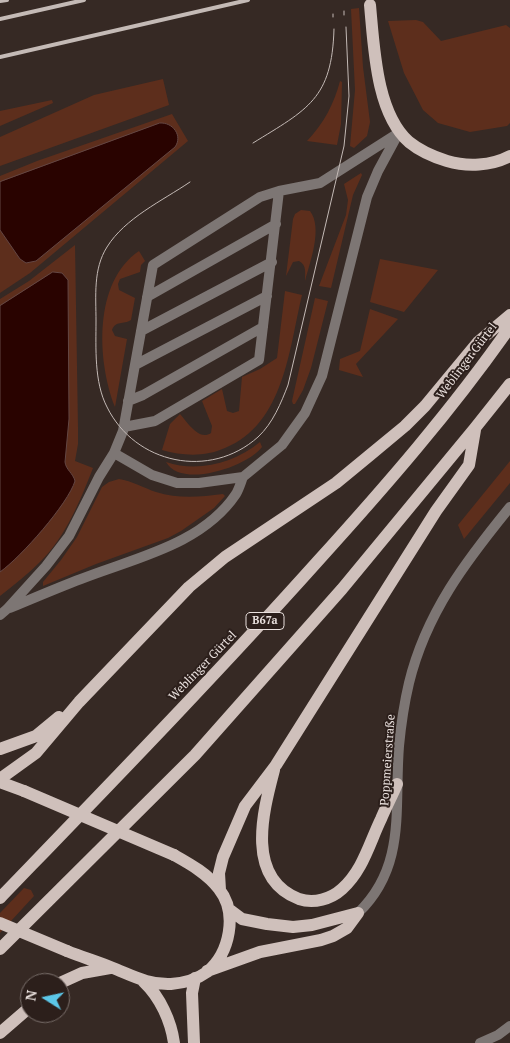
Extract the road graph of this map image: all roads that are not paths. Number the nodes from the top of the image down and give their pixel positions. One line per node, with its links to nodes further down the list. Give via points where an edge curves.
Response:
1 (370, 5): 2 (main road, via 378,73 389,113)
2 (400, 132): 3 (main road, via 422,151 449,162 477,165); 4 (street, via 320,183); 19 (street, via 367,197 322,376 305,413 282,445)
3 (510, 156)
4 (279, 191): 5 (street); 8 (street, via 260,197 153,265)
5 (276, 224): 6 (street); 8 (street)
6 (272, 262): 7 (street); 12 (street)
7 (267, 296): 10 (street); 13 (street)
8 (146, 297): 12 (street)
9 (510, 315): 22 (main road, via 478,342 405,426 336,483 225,557 189,587)
10 (263, 327): 15 (street); 16 (street, via 259,360 155,421)
11 (510, 327): 28 (main road, Weblinger Gürtel / B67a, via 440,420 348,529 243,645)
12 (141, 331): 13 (street)
13 (135, 365): 15 (street)
14 (510, 384): 17 (main road, B67a)
15 (128, 402): 16 (street)
16 (124, 427): 18 (street)
17 (475, 428): 24 (main road, via 469,465 436,511); 32 (main road, B67a, via 342,589 195,755)
18 (114, 453): 19 (street, via 152,476 177,483); 21 (street, via 69,536)
19 (243, 477): 21 (street, via 237,493 226,507 197,531 170,546 80,579)
20 (510, 507): 26 (street, Poppmeierstraße, via 448,589 426,634 402,714)
21 (4, 612)
22 (79, 702): 23 (main road, via 36,736); 25 (main road, via 36,753)
23 (0, 749)
24 (276, 765): 26 (main road, via 263,817 264,862 280,888 302,900 325,899 341,890 354,876 369,850); 27 (main road, via 245,806 233,832 219,873)
25 (0, 780): 27 (main road, bridge, via 174,855 200,871)
26 (397, 784): 30 (street, Poppmeierstraße, via 397,820 389,865 382,884)
27 (220, 890): 29 (main road)
28 (0, 898)
29 (230, 910): 30 (main road, via 242,919 293,927 312,926); 34 (main road, via 229,932 224,947)
30 (358, 913): 34 (main road, via 346,928 333,936 260,952)
31 (0, 923): 33 (main road, bridge)
32 (0, 949)
33 (113, 968): 35 (main road); 37 (main road)
34 (207, 971): 36 (main road)
35 (70, 978)
36 (196, 978): 37 (main road, via 169,984); 42 (main road, via 192,993)
37 (144, 982): 41 (main road, via 161,1003)
38 (20, 1016): 40 (main road)
39 (510, 1026): 43 (street)
40 (0, 1033)
41 (174, 1043)
42 (194, 1043)
43 (480, 1043)

